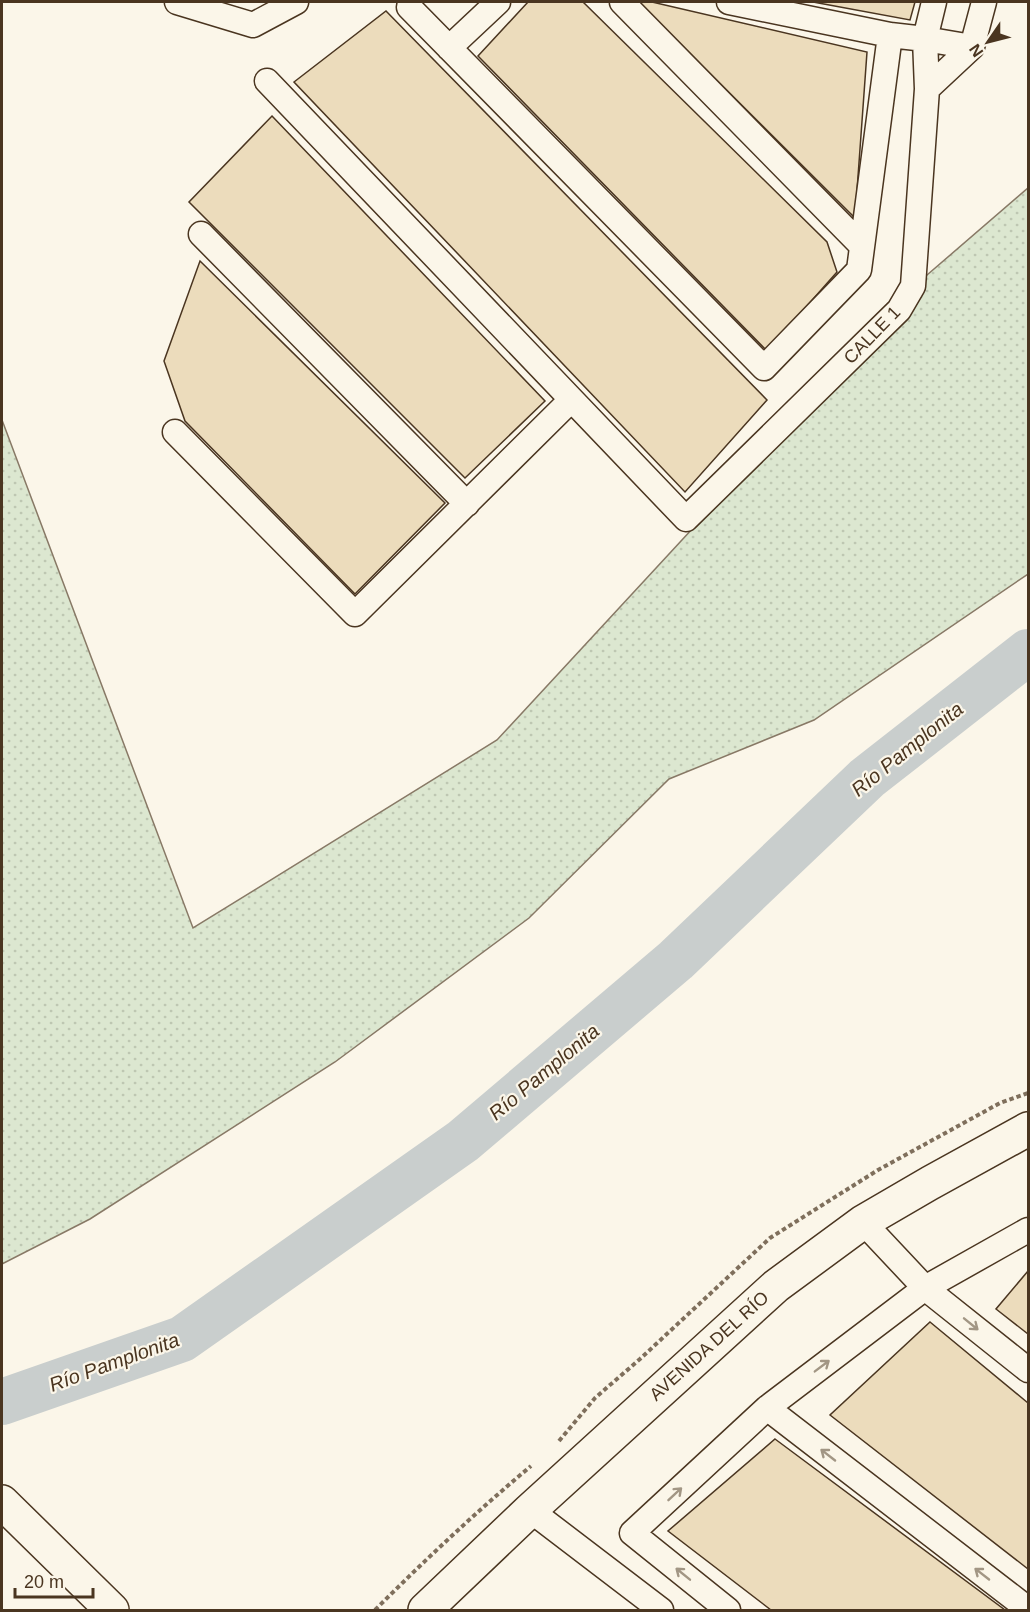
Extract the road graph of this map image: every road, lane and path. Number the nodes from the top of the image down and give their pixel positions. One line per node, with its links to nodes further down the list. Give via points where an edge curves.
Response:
1 (177, 2): 2 (street, via 253,25)
2 (296, 2)
3 (498, 2): 11 (street)
4 (622, 2): 16 (street)
5 (729, 2): 9 (street)
6 (934, 2): 10 (street, CALLE 1)
7 (984, 2): 12 (street)
8 (409, 7): 11 (street)
9 (890, 35): 10 (street); 16 (street)
10 (925, 39): 12 (street); 14 (street, CALLE 1)
11 (449, 48): 16 (street, via 764,368 859,270)
12 (972, 48): 14 (street)
13 (267, 81): 17 (street)
14 (927, 89): 17 (street, CALLE 1, via 913,286 899,309 686,519)
15 (201, 234): 19 (street)
16 (862, 246)
17 (572, 400): 19 (street)
18 (175, 432): 19 (street, via 355,615)
19 (467, 504)
20 (1029, 1129): 21 (main road, AVENIDA DEL RÍO)
21 (863, 1222): 23 (street); 27 (main road, AVENIDA DEL RÍO, via 776,1286)
22 (1029, 1230): 23 (street)
23 (925, 1288): 24 (street, one-way to 24); 25 (street, one-way to 23)
24 (1029, 1370)
25 (767, 1408): 28 (street, one-way to 25); 32 (street, one-way to 25, via 632,1533)
26 (2, 1502): 29 (main road)
27 (530, 1510): 30 (main road, AVENIDA DEL RÍO); 31 (street)
28 (1029, 1609)
29 (112, 1611)
30 (425, 1611)
31 (661, 1611)
32 (728, 1611)

